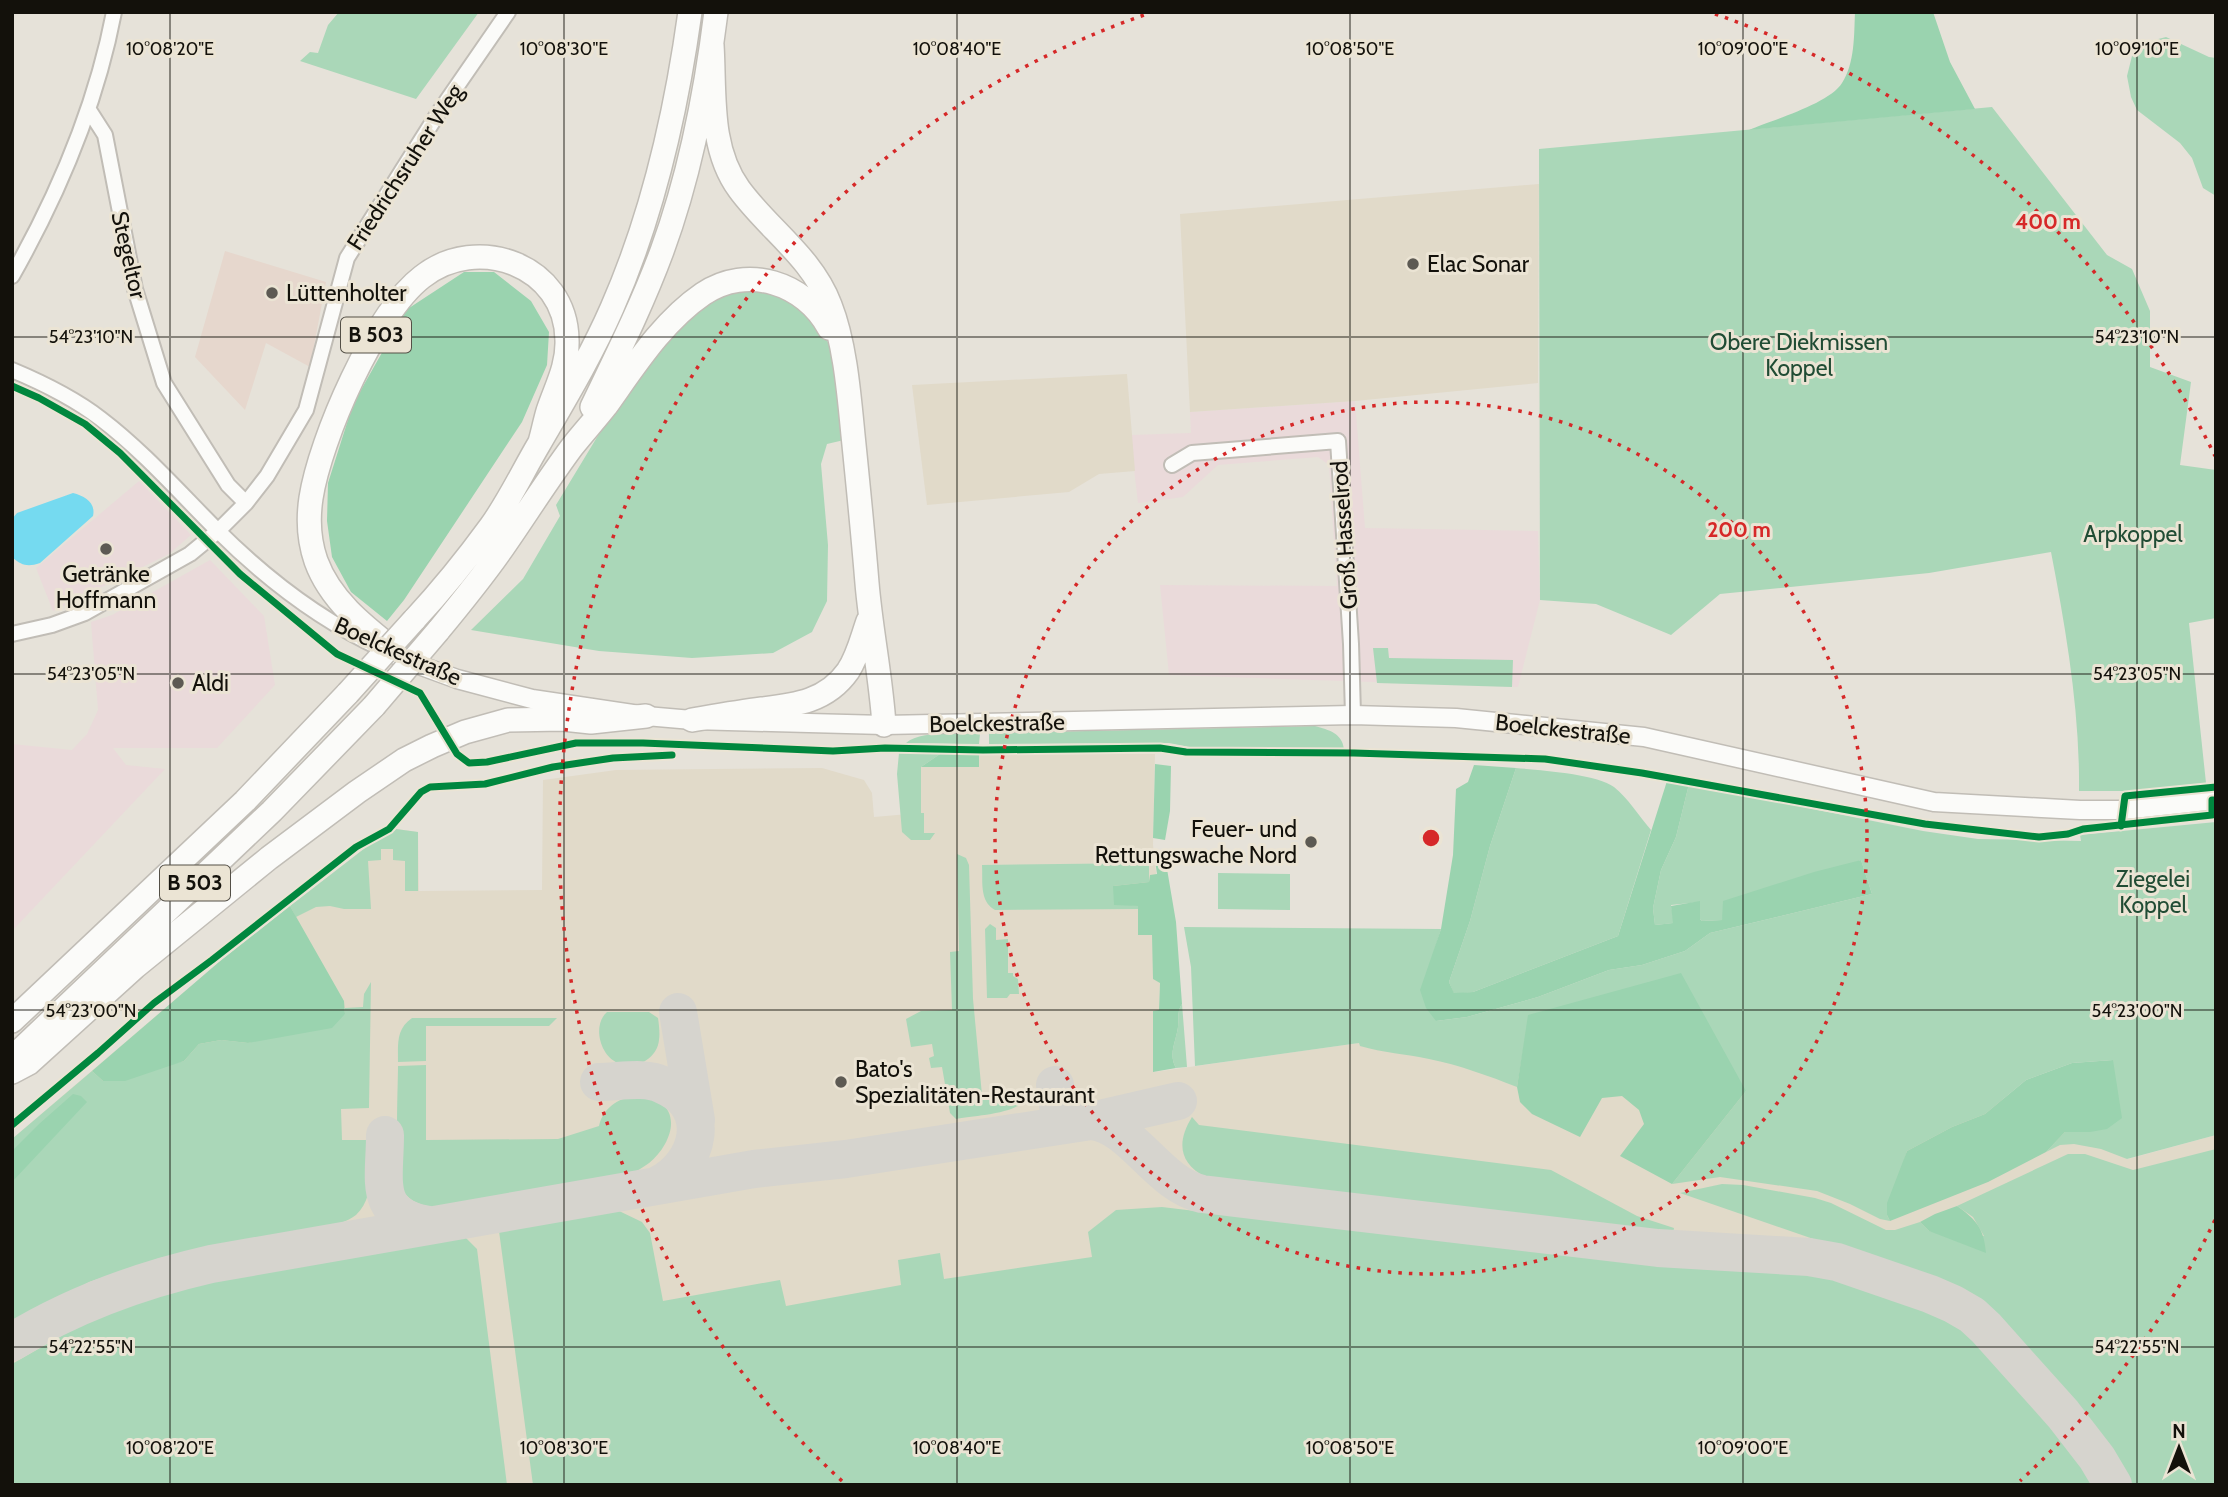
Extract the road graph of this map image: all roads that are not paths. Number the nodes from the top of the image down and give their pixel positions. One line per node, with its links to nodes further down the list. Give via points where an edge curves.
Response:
1 (114, 12): 6 (street)
2 (508, 12): 13 (street, Friedrichsruher Weg, via 347,258 306,410)
3 (690, 12): 10 (highway, B 503, via 682,69 640,236 612,308 572,390)
4 (716, 12): 5 (highway, B 503)
5 (712, 46): 8 (highway, B 503, via 720,152 738,188 793,247 824,291); 11 (highway, B 503, via 685,174 662,250 633,323)
6 (89, 110): 7 (street); 13 (street, Stegeltor, via 105,135 135,289 164,383 229,485)
7 (12, 276)
8 (842, 353): 11 (highway, via 816,308 789,288 762,280 718,286 664,330); 15 (highway)
9 (12, 370): 14 (street, Boelckestraße, via 98,416)
10 (540, 442): 17 (highway, B 503, via 566,361 567,338 555,295 527,270 493,257 451,262 422,277 394,308 360,364 325,444 310,500 310,538 325,581 349,611); 23 (highway, B 503, bridge, via 492,524 437,595 348,693 245,801)
11 (572, 447): 24 (highway, B 503, bridge, via 474,589 374,706 272,811)
12 (1172, 465): 18 (street, Groß Hasselrod, via 1192,453 1338,441)
13 (246, 503): 14 (street, Friedrichsruher Weg)
14 (218, 531): 16 (street, Friedrichsruher Weg, via 190,554 85,613); 17 (street, Boelckestraße, via 320,617)
15 (870, 618): 20 (highway, via 849,669 818,697 793,706); 21 (highway)
16 (12, 634)
17 (408, 661): 19 (street, Boelckestraße, via 532,699)
18 (1353, 715): 21 (street, Boelckestraße); 22 (street, Boelckestraße, via 1456,718 1644,737 1934,802 2124,810)
19 (646, 716): 20 (street, Boelckestraße); 25 (highway, via 591,722 508,720 465,732 404,760 268,858 135,967 29,1063)
20 (692, 720): 21 (street, Boelckestraße)
21 (884, 725)
22 (2216, 800)
23 (12, 1021)
24 (12, 1058)
25 (12, 1072)

